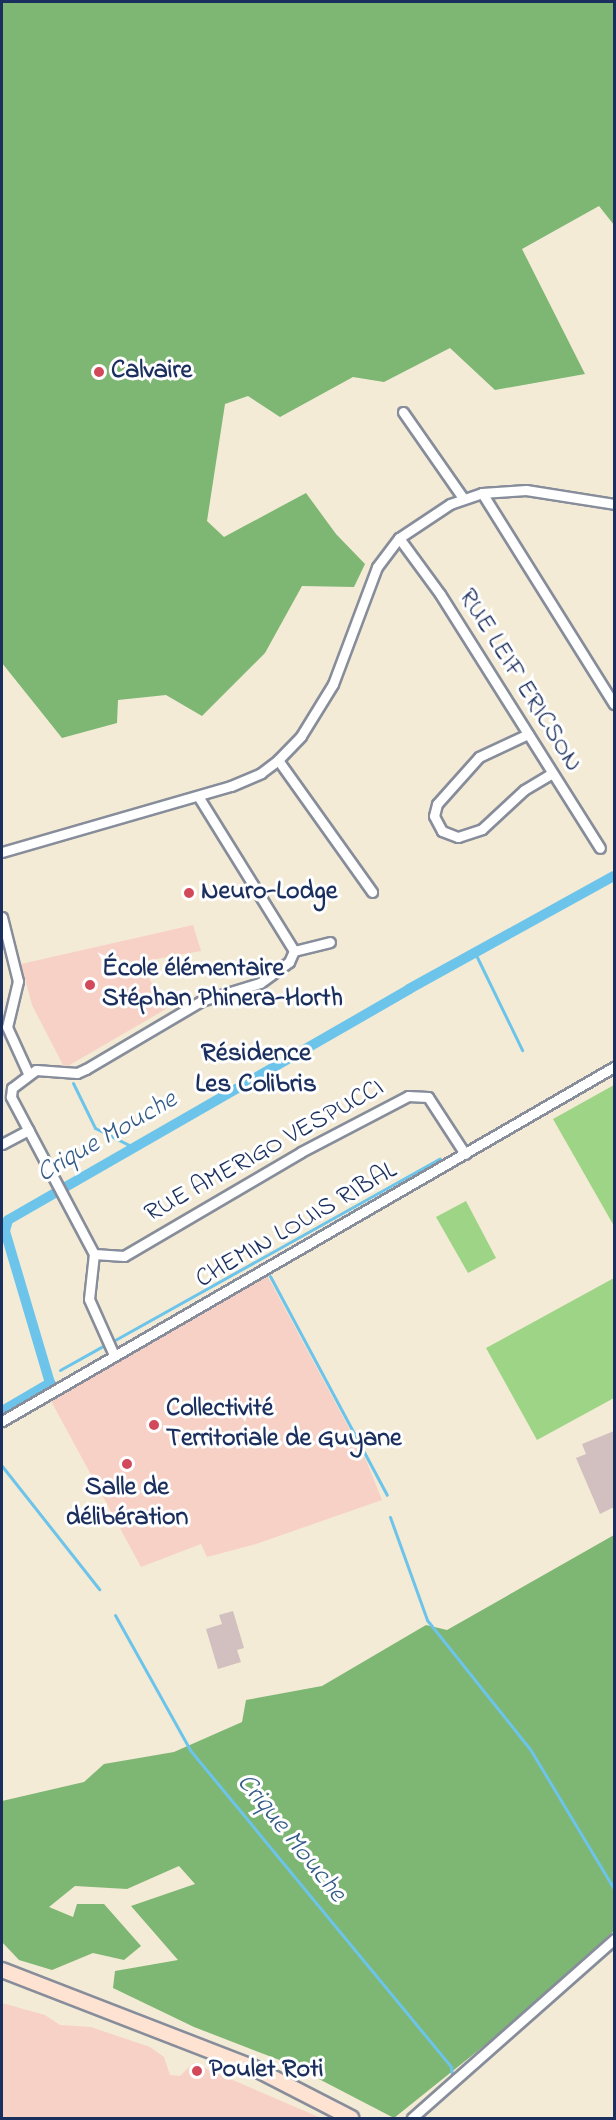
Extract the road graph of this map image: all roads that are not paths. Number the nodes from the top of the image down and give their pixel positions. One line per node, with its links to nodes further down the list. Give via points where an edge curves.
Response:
1 (403, 412): 3 (street)
2 (482, 493): 3 (street); 4 (street, via 526,490); 6 (street)
3 (463, 498): 5 (street, via 417,523)
4 (615, 504)
5 (399, 538): 7 (street, RUE LEIF ERICSON, via 440,594); 8 (street, via 377,567 328,692 302,736)
6 (615, 704)
7 (528, 734): 9 (street, RUE LEIF ERICSON); 9 (street, via 478,757 437,804 434,816 442,831 458,837 482,829 524,790)
8 (278, 760): 10 (street, via 261,774); 13 (street)
9 (551, 774): 11 (street, RUE LEIF ERICSON)
10 (198, 796): 12 (street); 16 (street)
11 (600, 848)
12 (2, 852)
13 (372, 892)
14 (2, 917): 18 (street, via 18,981 7,1027)
15 (330, 942): 16 (street)
16 (294, 951): 18 (street, via 289,962 260,983 201,1001 86,1069 77,1073 44,1068)
17 (615, 1067): 21 (street, CHEMIN LOUIS RIBAL)
18 (28, 1073): 19 (street, via 12,1088 11,1097)
19 (28, 1130): 20 (street); 22 (street)
20 (2, 1144)
21 (465, 1154): 22 (street, RUE AMERIGO VESPUCCI, via 428,1097 408,1096 302,1152 124,1256); 23 (street, CHEMIN LOUIS RIBAL)
22 (94, 1254): 23 (street, via 89,1299)
23 (114, 1354): 24 (street, CHEMIN LOUIS RIBAL)
24 (2, 1421)
25 (615, 1939): 30 (street)
26 (2, 1963): 28 (main road)
27 (2, 1970): 28 (main road)
28 (19, 1976): 29 (main road, via 250,2066)
29 (351, 2118)
30 (412, 2118)

